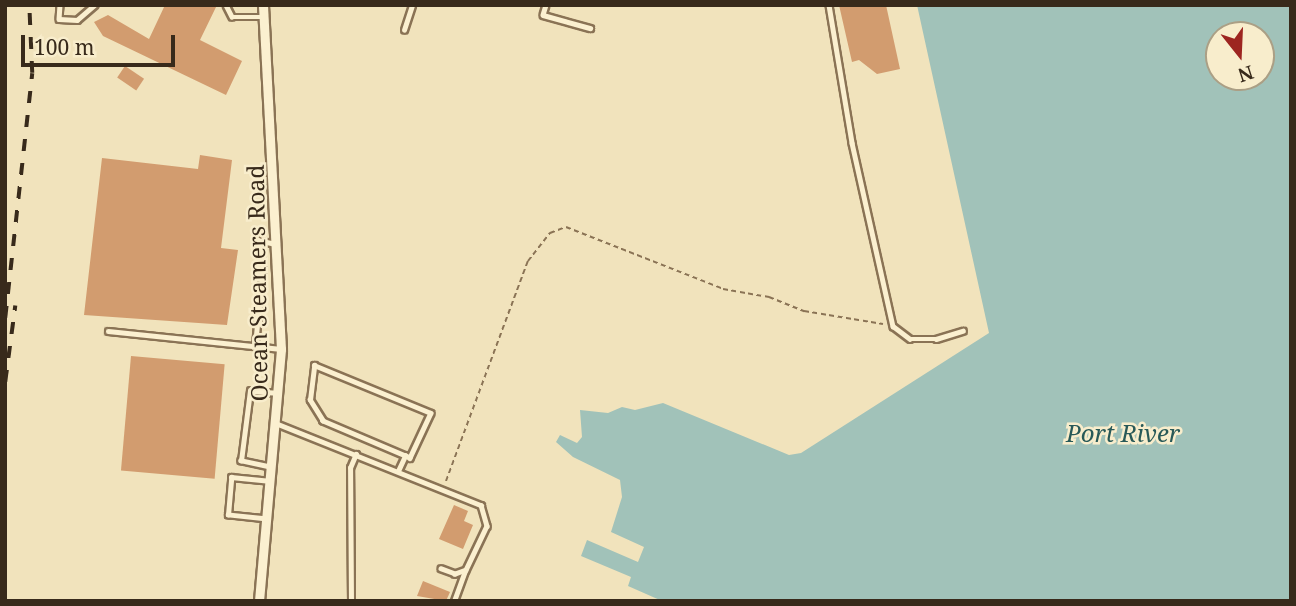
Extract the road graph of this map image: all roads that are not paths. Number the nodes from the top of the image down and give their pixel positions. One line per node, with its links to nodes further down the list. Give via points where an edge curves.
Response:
1 (60, 5): 2 (lane, via 59,19 77,20)
2 (94, 5)
3 (226, 5): 8 (lane, via 232,17)
4 (263, 5): 8 (street, Ocean Steamers Road)
5 (412, 5): 10 (lane)
6 (546, 5): 9 (lane, via 543,15)
7 (830, 5): 13 (lane, via 852,144 893,326 910,339 936,339)
8 (264, 17): 11 (street, Ocean Steamers Road)
9 (590, 29)
10 (404, 30)
11 (279, 245): 14 (lane, via 257,240 263,266); 15 (street, Ocean Steamers Road)
12 (108, 331): 14 (lane)
13 (963, 331)
14 (255, 345): 15 (lane)
15 (281, 349): 16 (street, Ocean Steamers Road)
16 (281, 394): 17 (street, Ocean Steamers Road); 20 (lane, via 250,391 241,461)
17 (278, 424): 18 (lane); 20 (street, Ocean Steamers Road)
18 (356, 454): 21 (lane); 27 (lane, via 349,468)
19 (405, 456): 19 (lane, via 410,458 430,413 314,365 310,400 323,422); 21 (lane)
20 (274, 467): 22 (street, Ocean Steamers Road)
21 (398, 471): 25 (lane, via 481,505 488,517)
22 (272, 481): 23 (street, Ocean Steamers Road); 23 (lane, via 231,477 229,515)
23 (267, 519): 26 (street, Ocean Steamers Road)
24 (441, 569): 25 (lane, via 455,574)
25 (466, 570): 28 (lane)
26 (259, 601)
27 (351, 601)
28 (454, 601)

